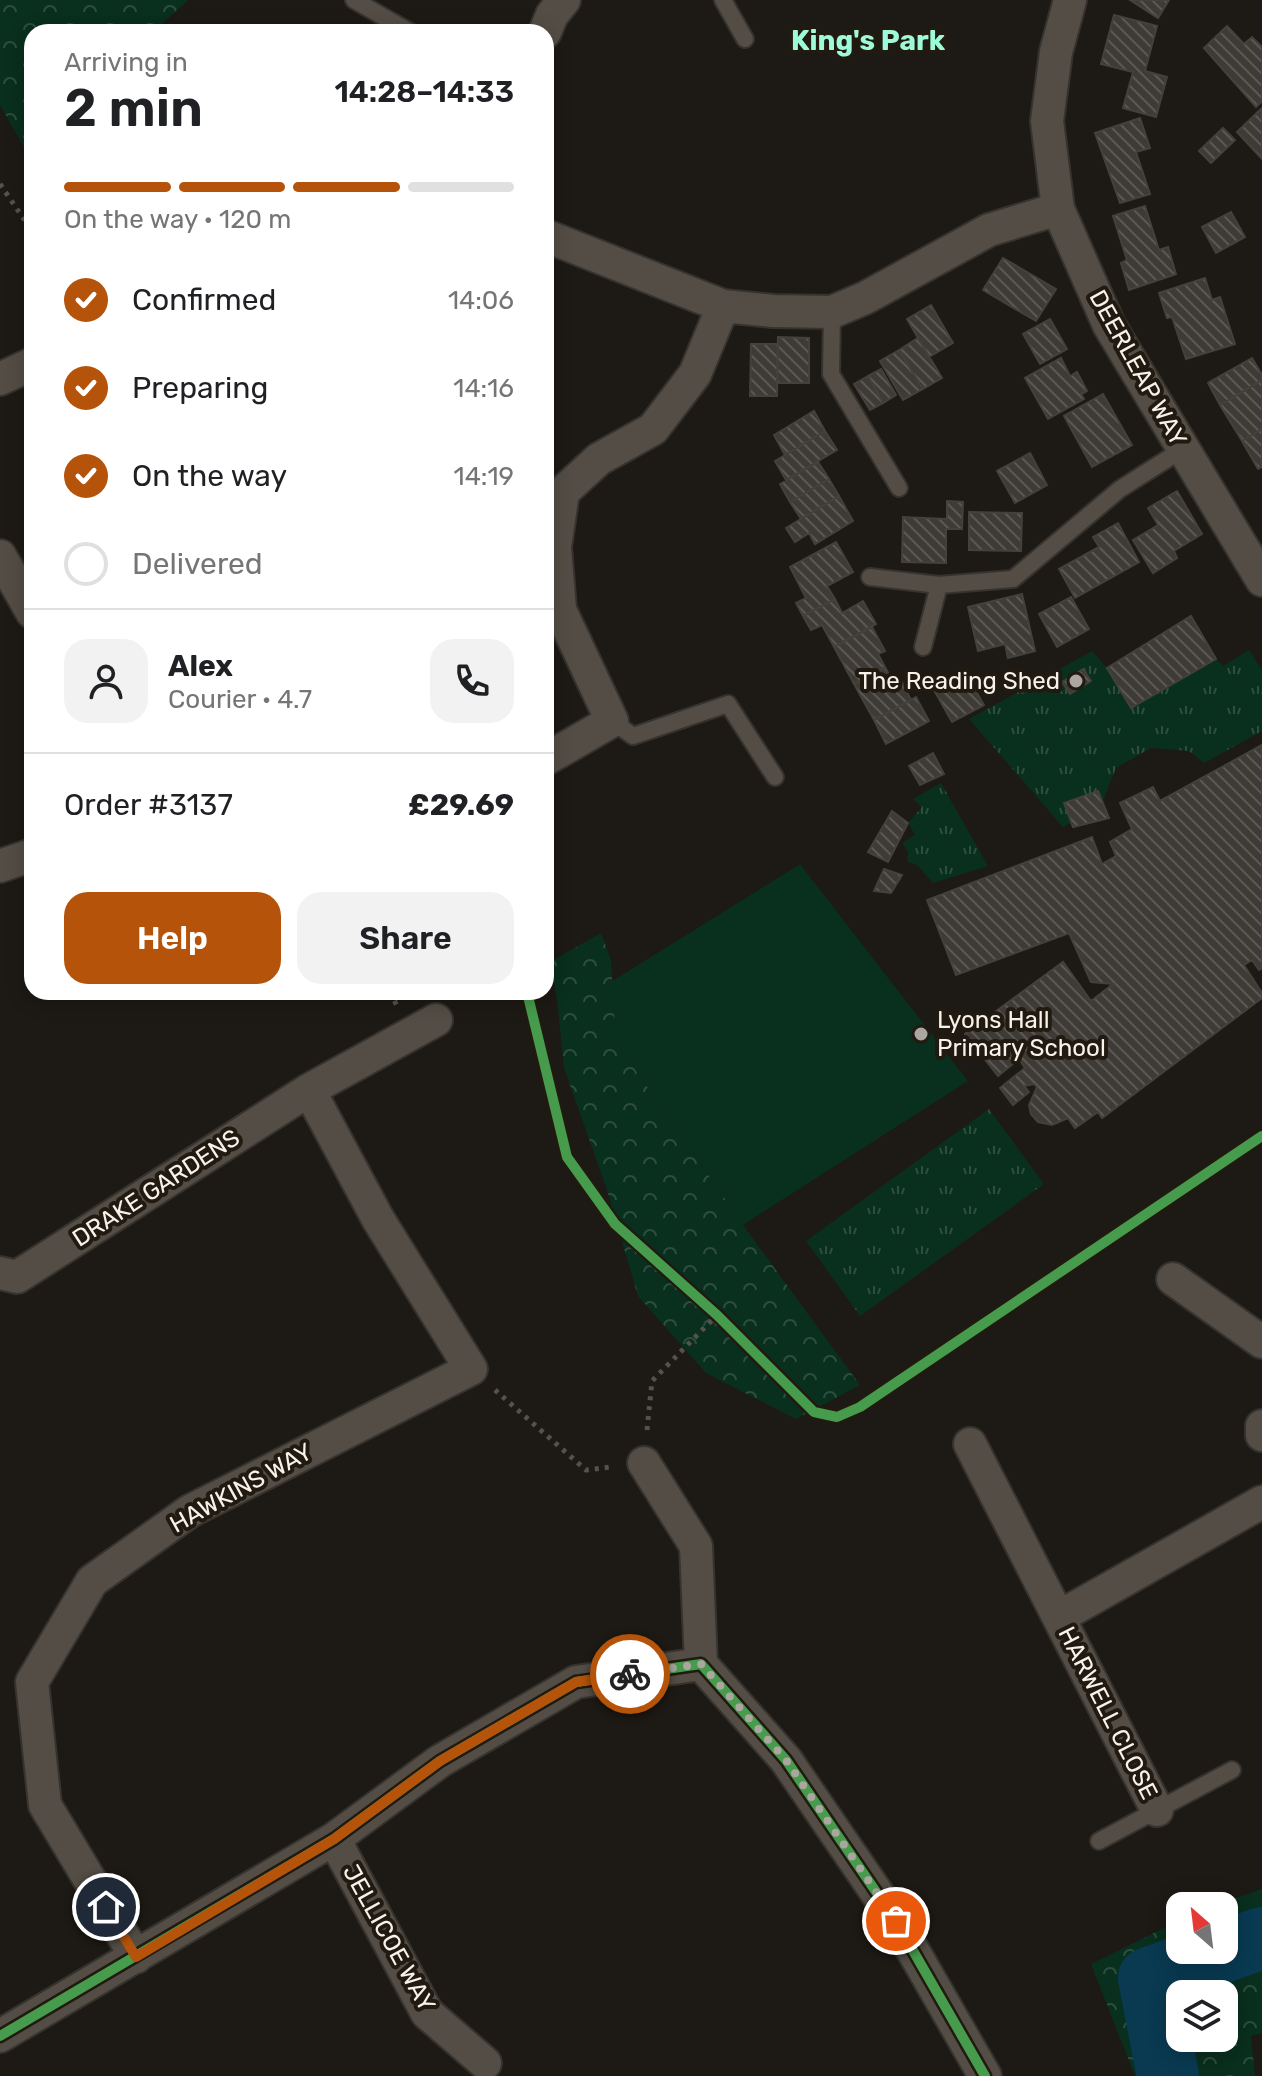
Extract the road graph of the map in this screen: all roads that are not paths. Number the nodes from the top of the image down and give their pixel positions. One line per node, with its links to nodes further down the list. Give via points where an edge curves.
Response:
1 (354, 0): 5 (lane)
2 (564, 0): 6 (street)
3 (723, 0): 7 (lane)
4 (1070, 0): 8 (street, DEERLEAP WAY, via 1056,52 1047,121)
5 (396, 24)
6 (548, 24)
7 (745, 39)
8 (1058, 209): 11 (street, via 989,230); 14 (street, DEERLEAP WAY, via 1109,325)
9 (554, 239): 10 (street)
10 (723, 306): 11 (street); 15 (street, via 695,374 653,429)
11 (832, 312): 16 (lane, via 831,374)
12 (24, 368): 13 (street)
13 (0, 379)
14 (1183, 449): 19 (street, DEERLEAP WAY); 20 (lane, via 1120,489 1013,579)
15 (554, 488): 23 (street, via 560,610)
16 (899, 488)
17 (0, 556): 21 (street)
18 (870, 577): 20 (lane)
19 (1262, 580)
20 (939, 585): 22 (lane)
21 (24, 598)
22 (923, 647)
23 (612, 721): 24 (street); 25 (lane, via 633,736 728,704)
24 (554, 754)
25 (775, 777)
26 (24, 858): 27 (street)
27 (0, 866)
28 (436, 1020): 29 (street, DRAKE GARDENS)
29 (309, 1090): 30 (street, DRAKE GARDENS, via 17,1277); 44 (street, HAWKINS WAY, via 378,1219 471,1369 190,1511 116,1563 92,1581 32,1682 45,1805)
30 (0, 1273)
31 (1173, 1279): 32 (street)
32 (1262, 1342)
33 (1262, 1426): 34 (street)
34 (1262, 1435)
35 (970, 1444): 38 (street, HARWELL CLOSE)
36 (644, 1463): 39 (street, via 696,1546)
37 (1262, 1502): 38 (street, HARWELL CLOSE)
38 (1059, 1617): 41 (street, HARWELL CLOSE)
39 (701, 1664): 42 (street, via 576,1682 440,1761); 47 (street, via 786,1760 896,1921)
40 (1232, 1770): 41 (lane)
41 (1157, 1810): 43 (lane)
42 (334, 1839): 44 (street); 46 (street, JELLICOE WAY, via 427,2013)
43 (1099, 1841)
44 (136, 1957): 45 (street)
45 (0, 2036)
46 (485, 2063)
47 (985, 2076)

